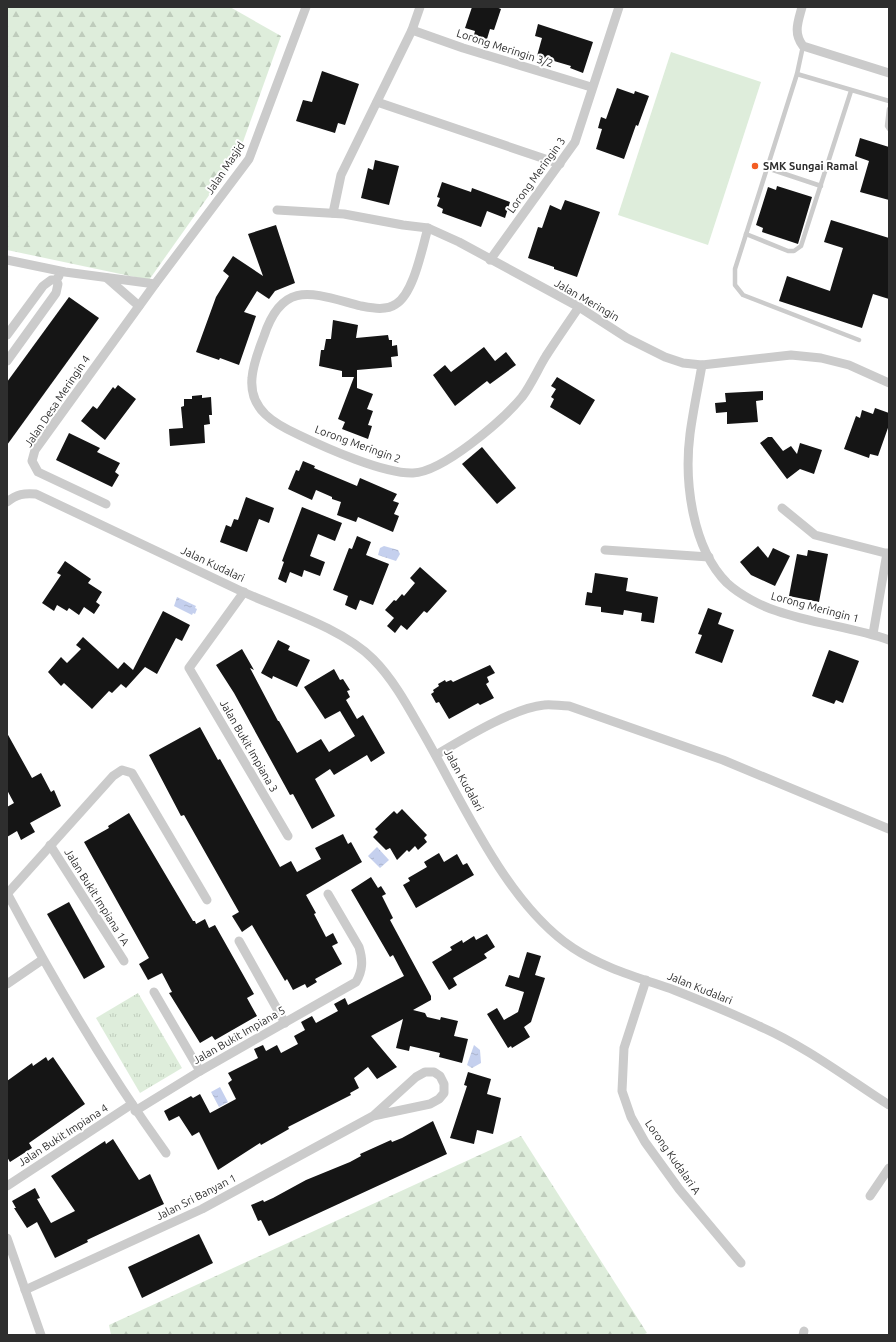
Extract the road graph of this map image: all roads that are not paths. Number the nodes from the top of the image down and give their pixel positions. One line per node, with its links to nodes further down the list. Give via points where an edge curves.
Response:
1 (306, 7): 27 (street, Jalan Masjid, via 249,159)
2 (420, 7): 5 (street)
3 (619, 7): 9 (street, Lorong Meringin 3)
4 (802, 7): 6 (street, via 796,28)
5 (412, 30): 9 (street, Lorong Meringin 3/2); 12 (street)
6 (803, 46): 7 (street); 8 (lane)
7 (889, 73)
8 (797, 74): 10 (lane); 16 (lane)
9 (592, 87): 15 (street, Lorong Meringin 3, via 575,142)
10 (850, 91): 11 (lane); 17 (lane)
11 (889, 101)
12 (377, 102): 15 (street); 19 (street, via 341,175)
13 (889, 109): 14 (lane)
14 (889, 129)
15 (560, 164): 23 (street, Lorong Meringin 3)
16 (767, 168): 17 (lane); 21 (lane)
17 (821, 186): 21 (lane, via 798,249 788,251)
18 (277, 210): 19 (street, Jalan Meringin)
19 (333, 213): 20 (street, Jalan Meringin)
20 (428, 228): 23 (street, Jalan Meringin); 29 (street, Lorong Meringin 2, via 409,288 396,305 369,308 313,294 299,294 285,300 275,309 266,327 252,378 253,393 266,417 328,449 397,473 415,474 432,469 454,456 507,412 522,396)
21 (746, 234): 31 (lane, via 734,277 735,285 743,295)
22 (7, 260): 24 (street)
23 (490, 260): 29 (street, Jalan Meringin)
24 (65, 272): 25 (street); 26 (street)
25 (107, 278): 27 (street); 28 (street)
26 (56, 280): 30 (street, via 42,286); 32 (street, via 56,293)
27 (155, 284): 28 (street, Jalan Desa Meringin 4)
28 (139, 306): 36 (street, Jalan Desa Meringin 4, via 36,450 32,461 38,472)
29 (579, 307): 33 (street, Jalan Meringin, via 627,338 665,357 683,364)
30 (7, 335)
31 (858, 340)
32 (7, 361)
33 (702, 365): 34 (street, Jalan Meringin, via 791,355 821,358 849,365); 40 (street, Lorong Meringin 1, via 690,435 689,470 691,502 698,531)
34 (889, 383)
35 (7, 502): 41 (street, Jalan Kudalari, via 14,496 36,494)
36 (106, 504)
37 (782, 508): 39 (street, via 815,535)
38 (605, 550): 40 (street)
39 (888, 554): 42 (street)
40 (709, 558): 42 (street, Lorong Meringin 1, via 728,583 752,600 777,611)
41 (244, 592): 44 (street, Jalan Kudalari, via 356,644 389,678); 46 (street, Jalan Bukit Impiana 3, via 189,668)
42 (873, 634): 43 (street, Lorong Meringin 1)
43 (889, 640)
44 (436, 755): 45 (street, via 490,724 519,712 543,705 568,706 723,760); 54 (street, Jalan Kudalari, via 501,869 523,900 547,926 573,948 602,964)
45 (889, 829)
46 (288, 836)
47 (50, 845): 48 (street); 50 (street, via 114,776 122,770 132,773); 53 (street, Jalan Bukit Impiana 1A)
48 (7, 894): 52 (street)
49 (328, 894): 57 (street, Jalan Bukit Impiana 5, via 359,947 362,956 361,973 356,982)
50 (207, 900)
51 (239, 941): 57 (street)
52 (42, 960): 55 (street); 60 (street)
53 (124, 961)
54 (646, 980): 59 (street, Jalan Kudalari, via 762,1027 808,1052); 67 (street, Lorong Kudalari A, via 624,1048 622,1091 631,1117 645,1142 679,1189)
55 (7, 984)
56 (154, 992): 58 (street)
57 (285, 1023): 58 (street, Jalan Bukit Impiana 5)
58 (200, 1071): 60 (street, Jalan Bukit Impiana 5)
59 (889, 1105)
60 (134, 1107): 62 (street); 64 (street, Jalan Bukit Impiana 4)
61 (373, 1116): 61 (street, Jalan Sri Banyan 1, via 416,1077 426,1072 434,1072 440,1076 444,1084 444,1093 439,1099 420,1107); 68 (street, Jalan Sri Banyan 1, via 202,1210)
62 (166, 1153)
63 (889, 1168): 65 (street)
64 (7, 1186)
65 (870, 1196)
66 (7, 1238): 68 (street)
67 (741, 1263)
68 (25, 1290): 69 (street)
69 (41, 1335)

